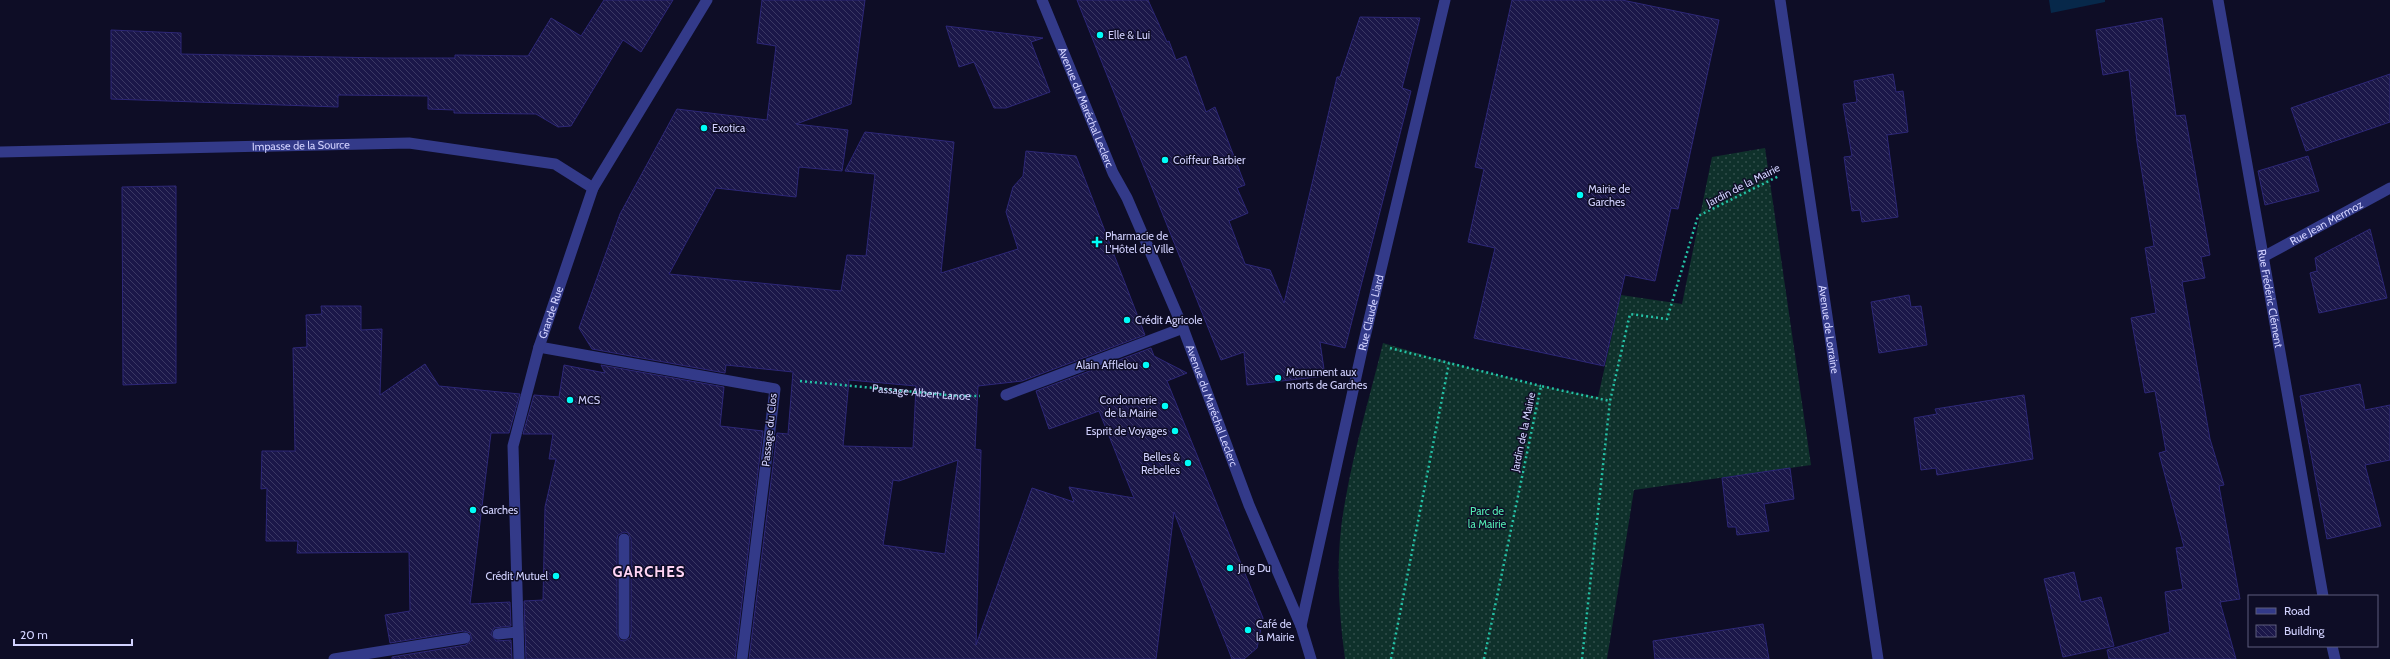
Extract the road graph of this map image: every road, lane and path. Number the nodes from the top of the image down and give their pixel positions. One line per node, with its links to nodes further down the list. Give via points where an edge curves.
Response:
1 (707, 0): 8 (street, Grande Rue)
2 (1042, 0): 11 (street, Avenue du Maréchal Leclerc, via 1113,173 1127,198)
3 (1446, 0): 12 (street, Rue Claude Liard)
4 (1780, 0): 7 (street, Avenue de Lorraine)
5 (2218, 0): 10 (street, Rue Frédéric Clément)
6 (0, 152): 8 (street, Impasse de la Source, via 409,142 555,164)
7 (1803, 164): 18 (path, Jardin de la Mairie, via 1698,216 1667,319 1630,314); 34 (street, Avenue de Lorraine)
8 (593, 188): 13 (street, Grande Rue)
9 (2390, 188): 10 (street, Rue Jean Mermoz)
10 (2263, 257): 20 (street, Rue Frédéric Clément)
11 (1183, 328): 17 (street); 21 (street, Avenue du Maréchal Leclerc, via 1249,505)
12 (1364, 341): 14 (path); 21 (street, Rue Claude Liard)
13 (539, 347): 16 (street, Passage du Clos); 22 (street, Grande Rue, via 513,446)
14 (1449, 363): 15 (path); 31 (path)
15 (1541, 386): 18 (path, Jardin de la Mairie); 32 (path, Jardin de la Mairie)
16 (775, 389): 17 (path, Passage Albert Lanoe, via 777,379 958,396); 29 (street, Passage du Clos)
17 (1006, 395)
18 (1610, 401): 33 (path)
19 (624, 539): 24 (street)
20 (2323, 595)
21 (1301, 626): 30 (street, Avenue du Maréchal Leclerc)
22 (518, 632): 23 (street); 28 (street, Grande Rue)
23 (498, 634)
24 (624, 634)
25 (465, 638): 27 (street)
26 (2332, 647): 35 (street)
27 (334, 659)
28 (519, 659)
29 (742, 659)
30 (1312, 659)
31 (1391, 659)
32 (1484, 659)
33 (1582, 659)
34 (1878, 659)
35 (2334, 659)

